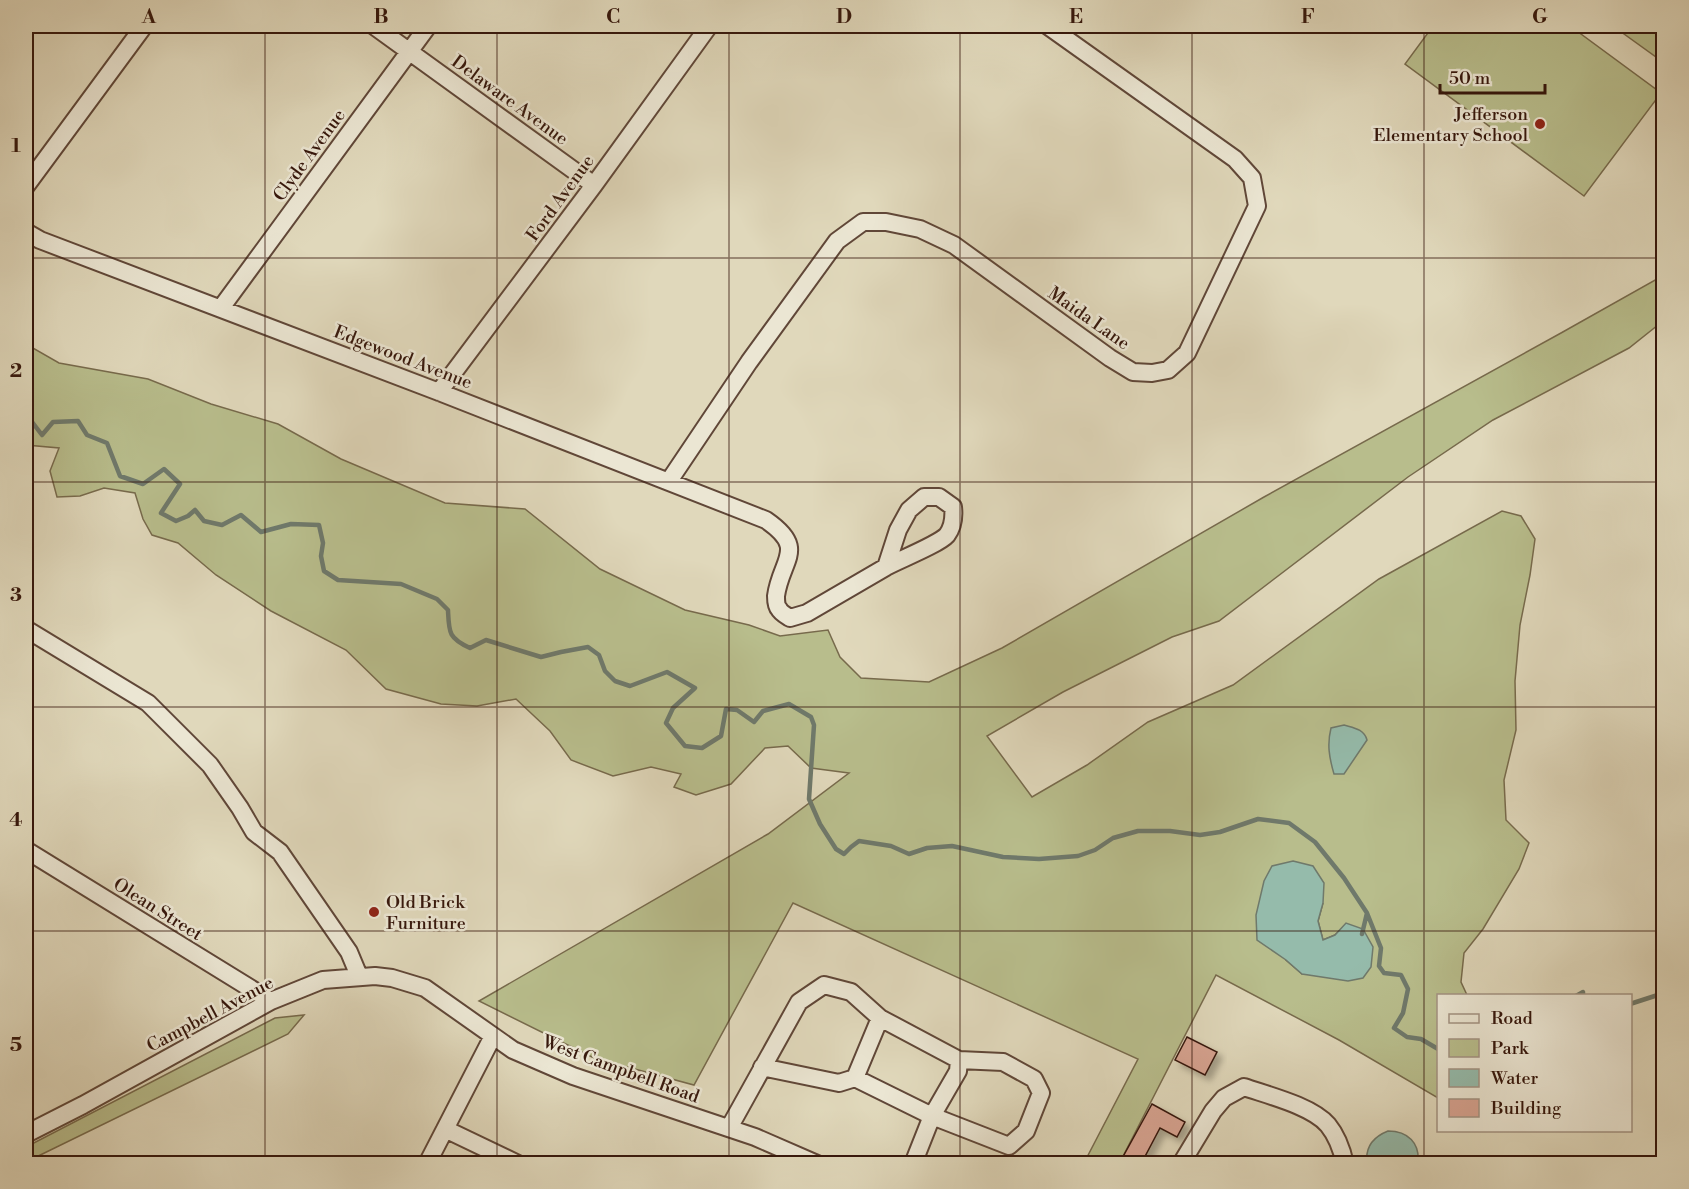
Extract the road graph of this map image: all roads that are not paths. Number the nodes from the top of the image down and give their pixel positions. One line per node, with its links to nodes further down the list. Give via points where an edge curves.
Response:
1 (144, 26): 8 (street)
2 (374, 26): 6 (street, Delaware Avenue)
3 (428, 26): 6 (street, Clyde Avenue)
4 (709, 26): 7 (street, Ford Avenue)
5 (1048, 26): 12 (street, Maida Lane, via 1235,159 1252,178 1257,206 1187,353 1167,370 1152,374 1133,372 954,245 920,230 886,222 863,222 837,241)
6 (409, 51): 7 (street, Delaware Avenue); 10 (street, Clyde Avenue)
7 (594, 185): 11 (street, Ford Avenue)
8 (26, 186)
9 (26, 232): 10 (street, Edgewood Avenue)
10 (221, 308): 11 (street, Edgewood Avenue)
11 (439, 392): 12 (street, Edgewood Avenue)
12 (669, 481): 13 (street, Edgewood Avenue, via 766,520 779,530 790,554 776,600 779,610 790,618 807,613)
13 (886, 567): 13 (street, via 946,536 954,516 953,507 939,497 924,497 909,510)
14 (26, 629): 16 (street, via 148,703 210,765 254,832 280,852 349,952)
15 (26, 850): 18 (street, Olean Street)
16 (359, 976): 17 (street, Campbell Avenue, via 392,978); 18 (street, Campbell Avenue, via 323,980)
17 (424, 988): 20 (street, West Campbell Road)
18 (271, 1001): 27 (street, Campbell Avenue)
19 (880, 1018): 21 (street); 22 (street, via 851,992 824,985 799,1002); 23 (street)
20 (493, 1036): 25 (street, West Campbell Road, via 513,1050 573,1076); 26 (street)
21 (959, 1060): 24 (street, via 958,1071); 24 (street, via 1003,1062 1034,1079 1041,1093 1026,1131 1009,1146)
22 (762, 1067): 23 (street, via 838,1083); 25 (street)
23 (855, 1078): 24 (street)
24 (932, 1116): 31 (street)
25 (729, 1128): 30 (street, West Campbell Road)
26 (445, 1129): 28 (street); 29 (street)
27 (26, 1134)
28 (427, 1164)
29 (518, 1164)
30 (817, 1164)
31 (913, 1164)
32 (1181, 1164): 33 (street, via 1213,1111 1224,1098 1244,1087 1301,1106 1327,1124)
33 (1346, 1164)

